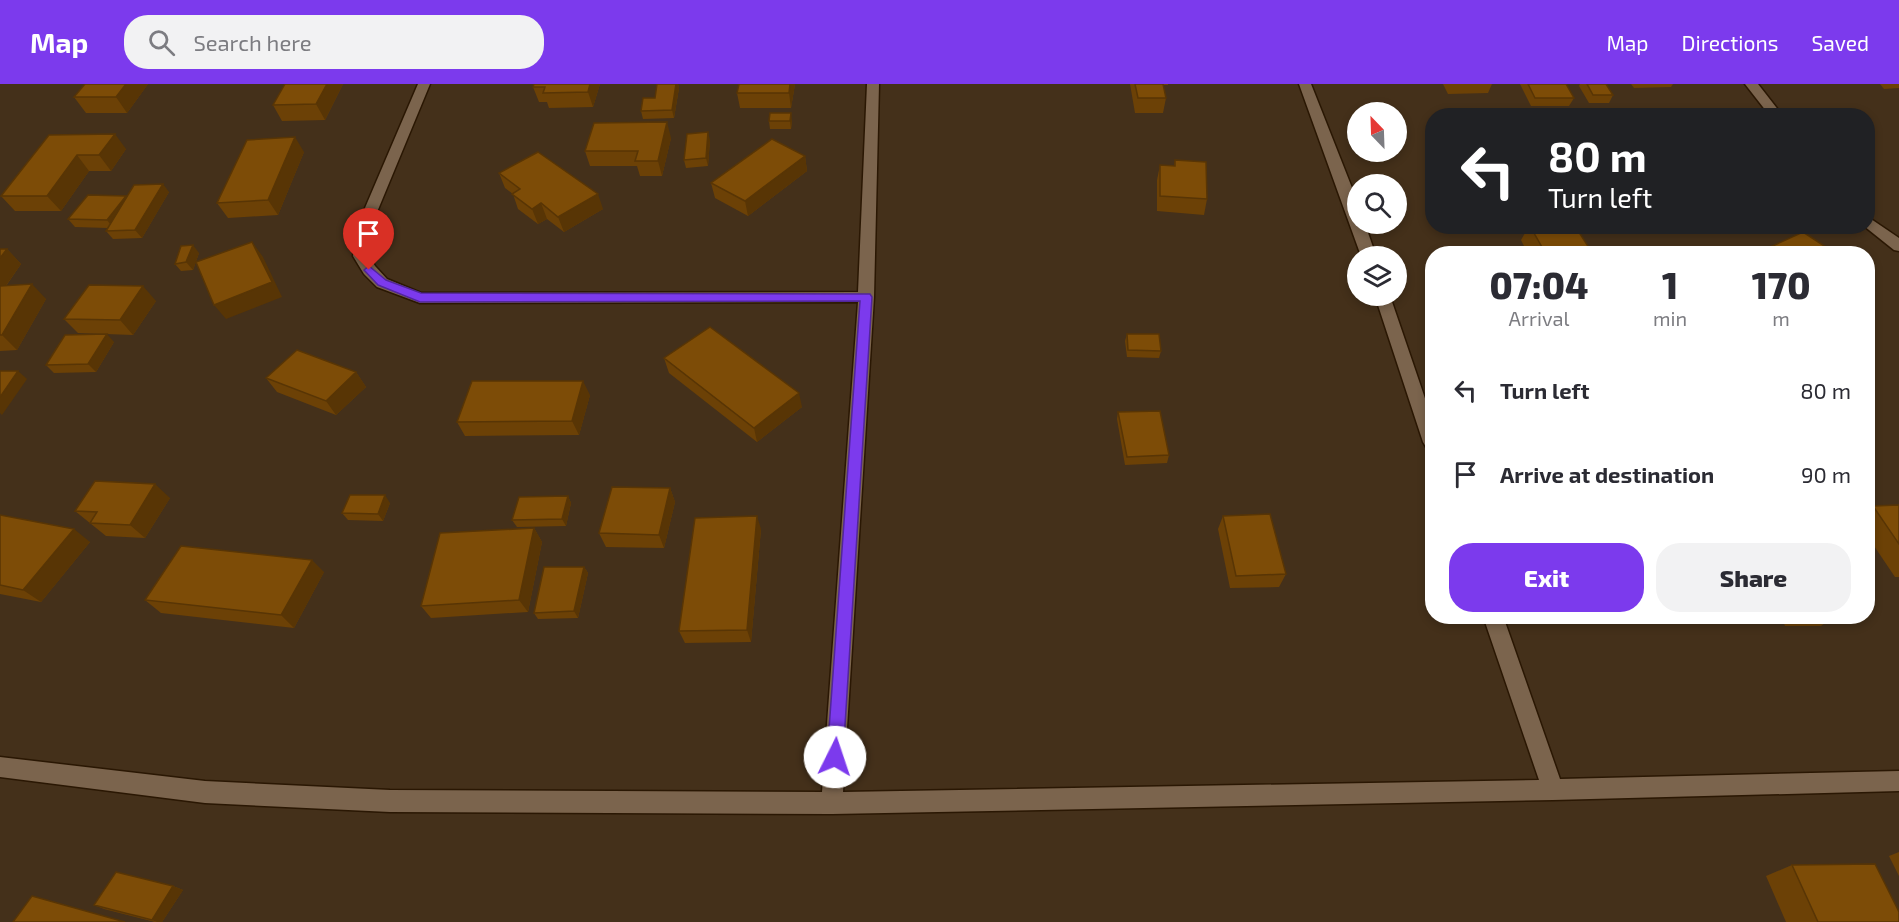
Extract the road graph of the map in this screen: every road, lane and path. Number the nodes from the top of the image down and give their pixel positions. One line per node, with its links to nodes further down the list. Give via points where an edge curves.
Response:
1 (424, 84): 9 (street, via 363,229 362,256 382,283 420,297)
2 (873, 84): 9 (street)
3 (1305, 84): 7 (street)
4 (1751, 84): 5 (street)
5 (1770, 108)
6 (1875, 227): 8 (street)
7 (1365, 246)
8 (1899, 246)
9 (866, 297): 16 (street)
10 (1385, 306): 11 (street)
11 (1425, 422)
12 (1496, 624): 15 (street)
13 (0, 767): 16 (street, via 205,792 378,801)
14 (1899, 781): 15 (street)
15 (1552, 790): 16 (street)
16 (832, 803)

